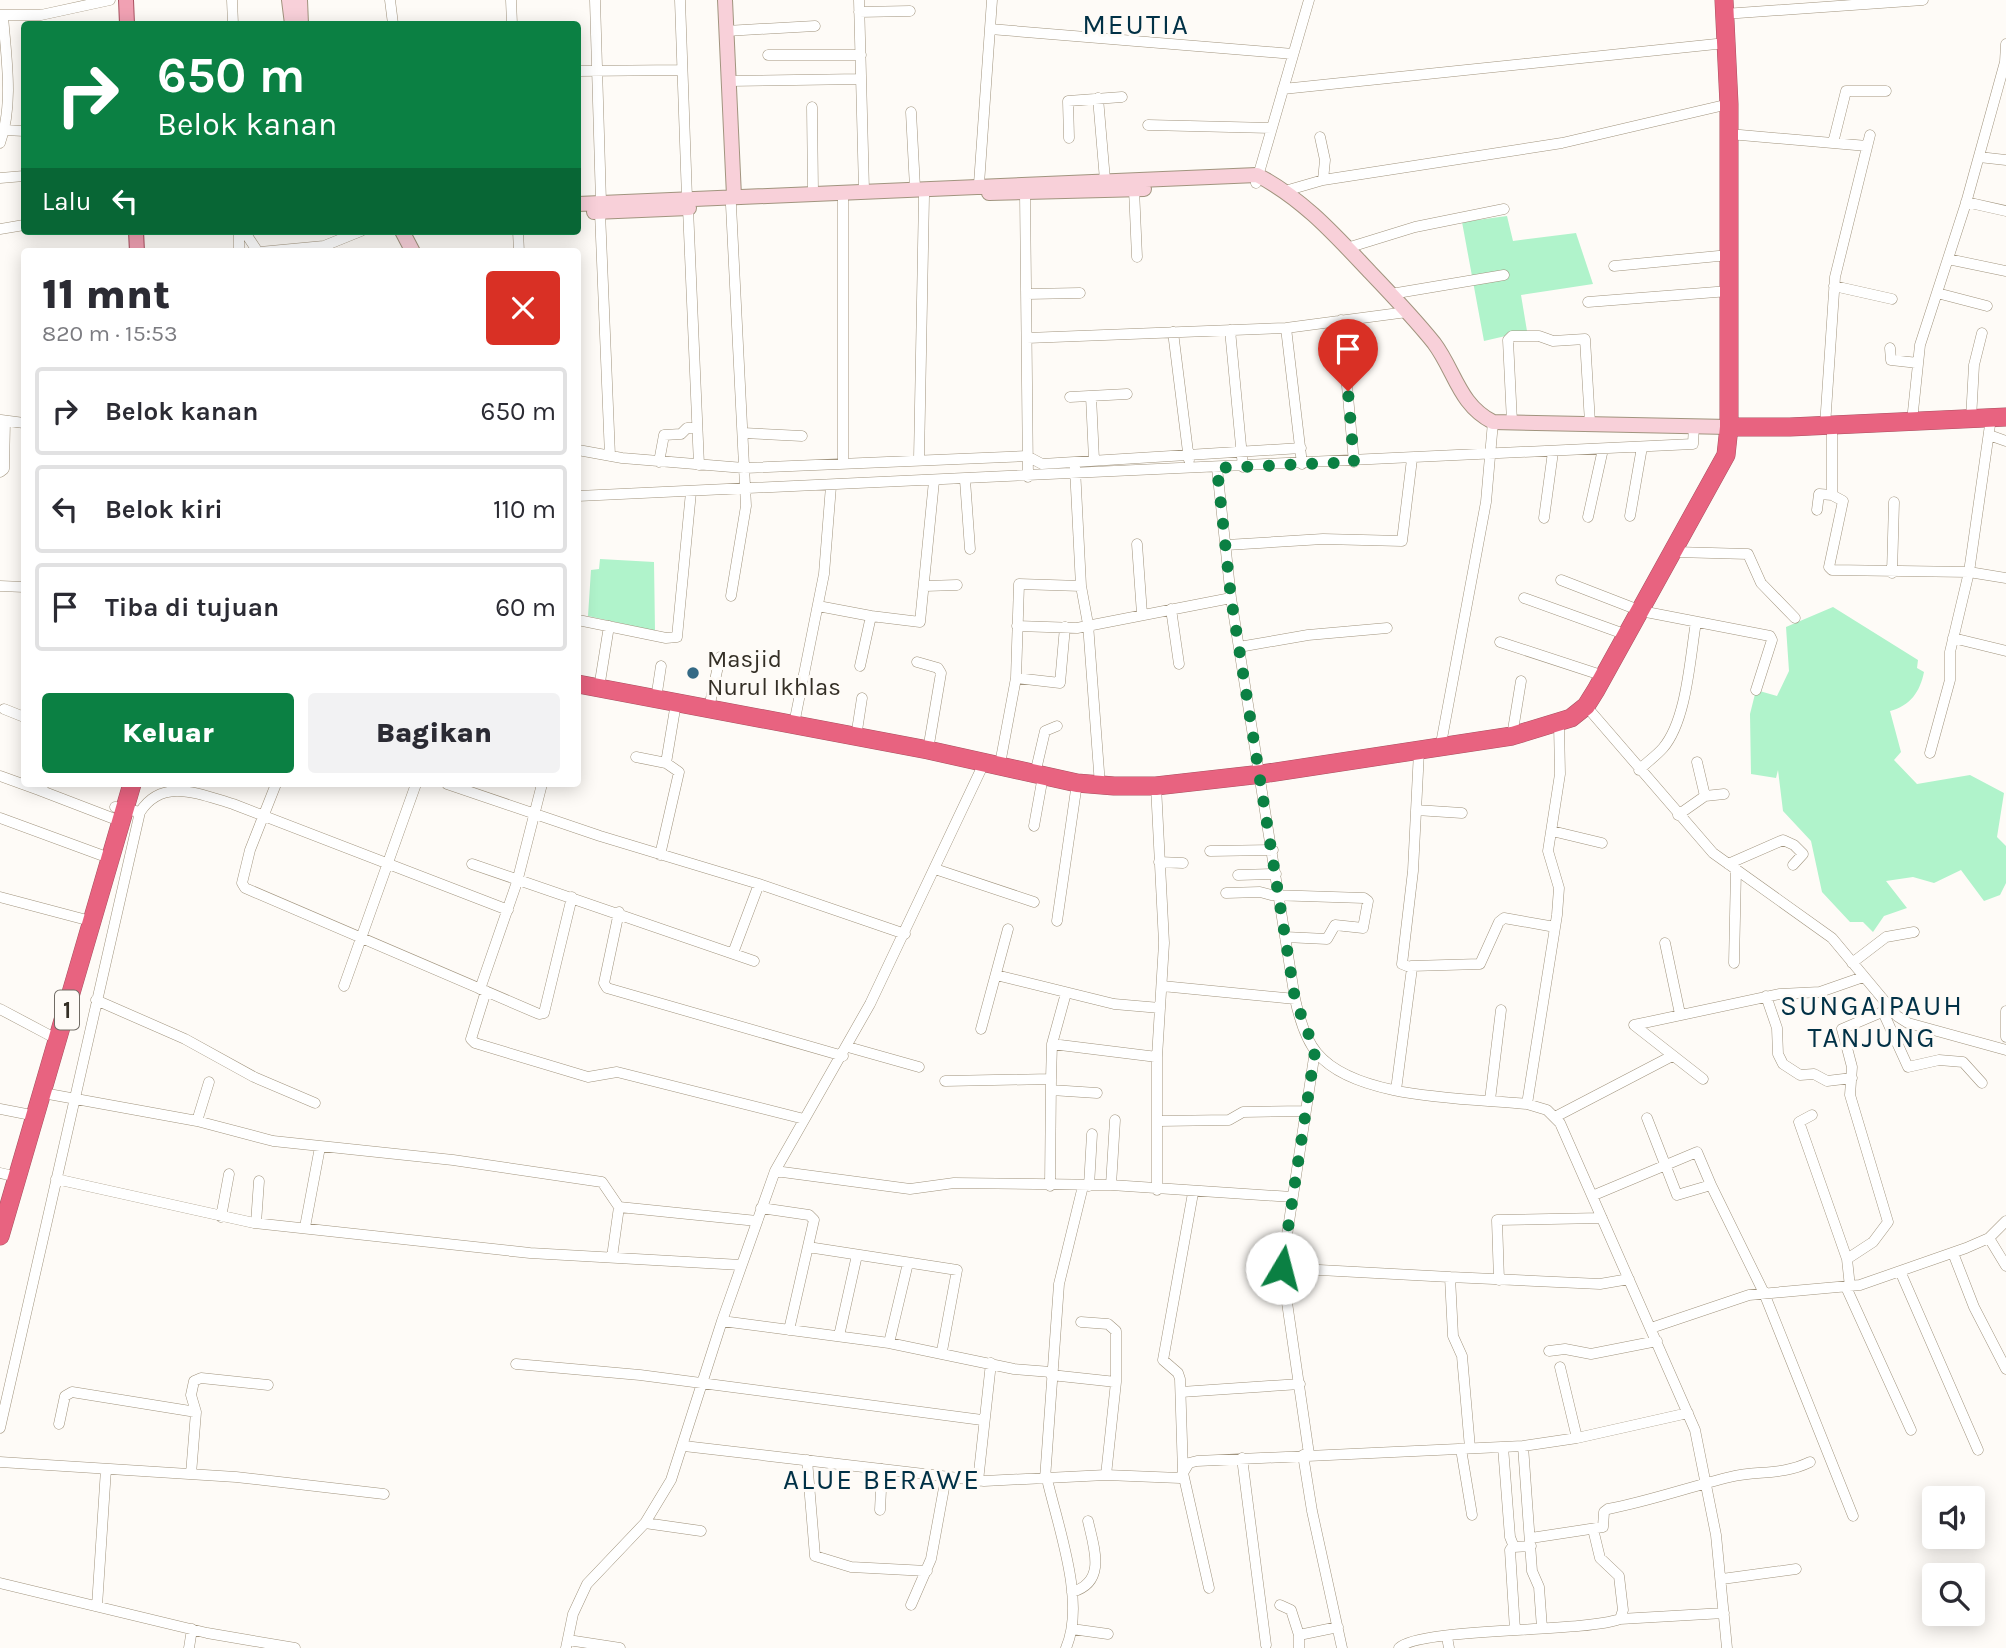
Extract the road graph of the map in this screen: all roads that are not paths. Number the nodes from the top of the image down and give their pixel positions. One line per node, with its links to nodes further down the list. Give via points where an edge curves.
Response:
1 (110, 0): 19 (street, via 41,15)
2 (126, 0): 20 (main road)
3 (135, 0): 21 (main road)
4 (232, 0): 22 (street)
5 (390, 0): 25 (street)
6 (510, 0): 26 (street)
7 (595, 0): 38 (street)
8 (680, 0): 36 (street)
9 (725, 0): 29 (main road)
10 (859, 0): 18 (street)
11 (992, 0): 28 (street)
12 (1310, 0): 32 (street)
13 (1913, 0): 14 (street); 16 (street)
14 (1923, 0)
15 (295, 1): 23 (main road); 24 (main road)
16 (1724, 7): 30 (highway)
17 (910, 11): 18 (street)
18 (859, 12): 34 (street)
19 (1, 15): 50 (street)
20 (127, 21)
21 (136, 21)
22 (233, 21)
23 (292, 21)
24 (300, 21)
25 (393, 21)
26 (512, 21)
27 (815, 26): 29 (street)
28 (990, 29): 32 (street); 64 (street)
29 (726, 31): 40 (main road)
30 (1726, 43): 41 (street); 45 (highway)
31 (2006, 44): 35 (street)
32 (1293, 54): 41 (street)
33 (768, 55): 34 (street)
34 (861, 55): 39 (street)
35 (2006, 62): 57 (street)
36 (682, 70): 38 (street); 77 (street)
37 (581, 71): 38 (street)
38 (596, 71): 79 (street)
39 (861, 79): 40 (street); 67 (street)
40 (729, 81): 75 (main road)
41 (1283, 89): 49 (street)
42 (1886, 91): 56 (street, via 1846,91)
43 (1122, 97): 44 (street)
44 (1098, 98): 54 (street, via 1068,101); 62 (street)
45 (1729, 104): 52 (highway); 63 (street, via 1562,143)
46 (812, 107): 69 (street)
47 (911, 111): 70 (street)
48 (1148, 125): 49 (street)
49 (1271, 128): 61 (street)
50 (5, 130): 51 (street); 55 (street)
51 (21, 131)
52 (1729, 134): 56 (street); 88 (highway)
53 (1320, 136): 63 (street)
54 (1069, 138)
55 (0, 143)
56 (1833, 143): 94 (street, via 1868,140)
57 (1979, 157): 58 (street); 76 (street)
58 (2006, 160)
59 (21, 176): 60 (street)
60 (0, 178)
61 (1260, 179): 62 (main road); 66 (main road); 68 (main road)
62 (1105, 180): 65 (main road)
63 (1323, 180): 68 (street)
64 (979, 184): 65 (main road); 70 (main road)
65 (1052, 187): 66 (main road); 71 (main road)
66 (1134, 189): 89 (street)
67 (864, 190): 69 (main road); 72 (main road)
68 (1286, 191): 87 (main road)
69 (813, 192): 73 (main road)
70 (920, 192): 71 (main road); 72 (main road); 139 (street)
71 (1025, 193): 96 (street)
72 (883, 194): 74 (main road)
73 (798, 197): 74 (main road); 75 (main road)
74 (843, 200): 145 (street)
75 (732, 201): 77 (main road); 126 (street)
76 (1966, 202): 81 (street); 90 (street)
77 (687, 203): 79 (main road); 125 (street)
78 (581, 204): 79 (main road)
79 (600, 207): 82 (main road); 137 (street)
80 (1504, 209): 87 (street, via 1415,227)
81 (2006, 211)
82 (581, 212)
83 (21, 226): 84 (street)
84 (0, 229)
85 (351, 235): 86 (street, via 324,246)
86 (302, 248)
87 (1347, 248): 99 (main road)
88 (1729, 255): 91 (street); 95 (highway)
89 (1137, 257)
90 (1948, 259): 92 (street); 98 (street)
91 (1614, 266)
92 (2006, 271)
93 (1504, 275): 99 (street)
94 (1834, 286): 100 (street); 124 (street)
95 (1729, 291): 101 (street); 123 (highway)
96 (1027, 293): 97 (street); 109 (street)
97 (1080, 293)
98 (1937, 293): 102 (street); 111 (street)
99 (1391, 294): 103 (main road)
100 (1892, 299)
101 (1588, 302)
102 (1987, 306)
103 (1406, 312): 104 (street); 118 (main road, via 1434,344 1468,404)
104 (1341, 320): 105 (street); 144 (street)
105 (1286, 328): 106 (street); 130 (street)
106 (1230, 330): 107 (street); 133 (street)
107 (1173, 332): 109 (street); 135 (street)
108 (1982, 333): 115 (street, via 1974,365)
109 (1027, 338): 138 (street)
110 (1890, 348): 111 (street, via 1891,360)
111 (1918, 363): 117 (street)
112 (1127, 394): 113 (street)
113 (1091, 396): 114 (street); 141 (street)
114 (1070, 397)
115 (1971, 419): 117 (highway); 122 (highway)
116 (3, 420): 120 (street); 152 (street, via 4,469)
117 (1912, 421): 124 (highway)
118 (1493, 422): 119 (main road); 136 (street)
119 (1512, 422): 121 (main road); 121 (street, via 1508,340 1528,335 1553,341 1585,339)
120 (21, 423)
121 (1590, 423): 123 (main road)
122 (1995, 423): 128 (street); 171 (street)
123 (1710, 426): 124 (highway); 129 (street, via 1693,444); 170 (highway, via 1726,455)
124 (1828, 426): 160 (street)
125 (698, 428): 143 (street, via 663,436); 147 (street)
126 (743, 433): 127 (street); 149 (street)
127 (802, 436)
128 (2006, 441)
129 (1642, 447): 131 (street); 164 (street)
130 (1301, 449): 133 (street); 146 (street)
131 (1604, 449): 134 (street); 166 (street)
132 (581, 451): 137 (street)
133 (1242, 452): 135 (street); 148 (street)
134 (1553, 452): 136 (street); 165 (street)
135 (1188, 454): 141 (street); 151 (street)
136 (1492, 455): 140 (street); 224 (street)
137 (610, 456): 143 (street)
138 (1027, 456): 139 (street); 142 (street, via 1042,464); 154 (street)
139 (919, 459): 145 (street)
140 (1412, 459): 144 (street); 168 (street, via 1402,541 1323,539)
141 (1094, 460): 142 (street)
142 (1075, 461): 153 (street)
143 (659, 462): 147 (street)
144 (1354, 462): 146 (street)
145 (843, 464): 149 (street)
146 (1303, 464): 148 (street)
147 (699, 465): 149 (street)
148 (1243, 467): 150 (street)
149 (744, 468): 158 (street)
150 (1217, 468): 151 (street); 168 (street)
151 (1190, 469): 153 (street)
152 (0, 472)
153 (1075, 475): 154 (street); 178 (street)
154 (1028, 477): 155 (street)
155 (965, 480): 156 (street); 169 (street)
156 (934, 481): 157 (street); 177 (street)
157 (831, 486): 158 (street); 183 (street)
158 (746, 490): 159 (street); 180 (street)
159 (691, 492): 161 (street); 192 (street, via 678,636 666,638)
160 (1832, 495): 163 (street, via 1819,494); 172 (street, via 1843,501 1830,569)
161 (581, 496)
162 (1894, 502): 172 (street)
163 (1817, 510)
164 (1630, 516)
165 (1544, 517)
166 (1588, 517)
167 (1137, 544): 186 (street)
168 (1226, 545): 181 (street)
169 (970, 549)
170 (1675, 552): 185 (highway); 188 (street, via 1748,554 1761,583)
171 (1969, 572): 172 (street); 173 (street); 197 (street)
172 (1892, 573)
173 (2006, 578)
174 (1561, 580): 185 (street)
175 (957, 585): 177 (street)
176 (0, 586): 179 (street)
177 (925, 586): 187 (street, via 918,624)
178 (1081, 586): 191 (street); 193 (street, via 1021,583)
179 (21, 587)
180 (731, 596)
181 (1231, 598): 184 (street); 199 (street)
182 (1524, 598): 196 (street)
183 (818, 606): 187 (street); 219 (street)
184 (1171, 609): 186 (street); 203 (street)
185 (1641, 611): 190 (street); 196 (highway)
186 (1142, 614): 191 (street)
187 (871, 616): 205 (street)
188 (1795, 618)
189 (581, 621): 192 (street)
190 (1696, 622): 211 (street, via 1771,637); 232 (street, via 1675,725 1665,746)
191 (1088, 624): 194 (street); 238 (street)
192 (609, 626): 210 (street)
193 (1017, 626): 194 (street); 207 (street)
194 (1065, 627): 207 (street, via 1060,683)
195 (1387, 628): 199 (street)
196 (1627, 635): 206 (highway)
197 (1953, 638): 200 (street); 227 (street, via 1949,684)
198 (1500, 642): 206 (street)
199 (1239, 647): 233 (street)
200 (2006, 651)
201 (720, 657): 216 (street)
202 (917, 663): 225 (street, via 941,671)
203 (1179, 664)
204 (661, 666): 213 (street)
205 (860, 666)
206 (1604, 676): 215 (highway)
207 (1016, 678): 231 (street)
208 (1521, 681): 222 (street)
209 (581, 685): 210 (highway)
210 (599, 688): 213 (highway)
211 (1756, 690)
212 (862, 698): 223 (street)
213 (656, 699): 214 (highway)
214 (676, 703): 216 (highway); 230 (street)
215 (1586, 706): 220 (highway); 232 (street)
216 (709, 708): 219 (highway)
217 (4, 709): 218 (street)
218 (21, 716)
219 (794, 724): 223 (highway)
220 (1559, 724): 222 (highway); 257 (street, via 1560,774)
221 (1057, 726): 234 (street, via 1045,731)
222 (1512, 736): 224 (highway)
223 (856, 737): 225 (highway)
224 (1440, 749): 226 (highway)
225 (928, 750): 231 (highway)
226 (1419, 751): 233 (highway); 249 (street)
227 (1930, 754)
228 (636, 757): 230 (street)
229 (1697, 762): 248 (street)
230 (666, 763): 262 (street, via 679,772)
231 (992, 763): 234 (highway); 269 (street)
232 (1639, 769): 253 (street)
233 (1262, 774): 239 (highway); 259 (street)
234 (1039, 775): 237 (highway); 256 (street)
235 (0, 776): 236 (street)
236 (21, 782)
237 (1077, 783): 238 (highway); 282 (street)
238 (1100, 785): 239 (highway)
239 (1157, 786): 263 (street)
240 (42, 787): 250 (street)
241 (122, 787): 250 (highway, 1)
242 (131, 787): 250 (highway, 1)
243 (275, 787): 254 (street)
244 (415, 787): 266 (street)
245 (467, 787): 252 (street)
246 (541, 787): 252 (street)
247 (1724, 794): 248 (street)
248 (1704, 796): 253 (street)
249 (1416, 810): 251 (street); 294 (street, via 1402,964)
250 (123, 812): 254 (street, via 171,789); 261 (highway, 1); 303 (street); 328 (highway, 1)
251 (1462, 813)
252 (536, 814): 262 (street); 272 (street)
253 (1678, 816): 268 (street)
254 (265, 817): 266 (street); 288 (street, via 250,850 244,886)
255 (0, 818): 261 (street)
256 (1034, 826)
257 (1552, 831): 258 (street); 283 (street, via 1549,856 1559,888)
258 (1602, 843)
259 (1273, 849): 260 (street); 270 (street)
260 (1210, 851)
261 (100, 855): 281 (highway, 1)
262 (660, 855): 273 (street)
263 (1159, 862): 264 (street); 298 (street)
264 (1183, 863)
265 (472, 864): 272 (street)
266 (385, 865): 279 (street); 288 (street)
267 (1793, 865): 268 (street, via 1803,854 1783,840)
268 (1732, 867): 292 (street); 293 (street, via 1832,938)
269 (935, 869): 278 (street); 286 (street)
270 (1276, 874): 271 (street); 275 (street)
271 (1238, 875)
272 (517, 882): 277 (street); 279 (street)
273 (759, 884): 286 (street); 290 (street)
274 (1226, 893): 275 (street)
275 (1279, 895): 287 (street); 287 (street, via 1368,901 1363,928 1335,925 1327,939)
276 (0, 897): 281 (street)
277 (572, 897): 280 (street); 299 (street, via 544,1013)
278 (1034, 902)
279 (508, 910): 299 (street)
280 (619, 912): 290 (street); 315 (street, via 604,983 607,988)
281 (83, 919): 311 (highway, 1)
282 (1058, 921)
283 (1555, 927): 294 (street, via 1504,918 1480,964); 333 (street)
284 (1008, 929): 295 (street)
285 (1914, 932): 293 (street, via 1886,937)
286 (905, 934): 315 (street)
287 (1285, 937): 302 (street)
288 (362, 938): 297 (street); 299 (street)
289 (1665, 943): 309 (street)
290 (733, 953): 291 (street)
291 (754, 961)
292 (1734, 963)
293 (1852, 963): 296 (street)
294 (1411, 966): 327 (street)
295 (996, 975): 300 (street); 310 (street)
296 (1863, 977): 301 (street, via 1820,992); 307 (street)
297 (344, 986)
298 (1162, 986): 302 (street); 304 (street)
299 (483, 990): 340 (street, via 471,1039 475,1043 588,1077 617,1072)
300 (1066, 993): 304 (street); 313 (street)
301 (1766, 996): 309 (street); 320 (street, via 1783,1064 1800,1075 1814,1074 1827,1081)
302 (1295, 999): 316 (street)
303 (96, 1000): 330 (street); 332 (street)
304 (1160, 1008): 318 (street)
305 (0, 1009): 311 (street)
306 (1501, 1010): 331 (street)
307 (1886, 1010): 314 (street, via 1908,1023); 320 (street, via 1842,1029); 325 (street, via 1908,1068 1939,1060 1963,1062)
308 (2006, 1011): 312 (street)
309 (1680, 1014): 317 (street, via 1634,1025)
310 (981, 1029)
311 (49, 1035): 336 (highway, 1)
312 (2006, 1037)
313 (1052, 1044): 318 (street); 321 (street)
314 (2006, 1049)
315 (845, 1051): 319 (street); 340 (street)
316 (1315, 1051): 327 (street, via 1353,1080); 335 (street)
317 (1672, 1056): 322 (street); 338 (street)
318 (1157, 1057): 343 (street)
319 (919, 1067)
320 (1852, 1078): 375 (street, via 1850,1095 1888,1222 1873,1242)
321 (1052, 1079): 323 (street); 326 (street)
322 (1703, 1079)
323 (945, 1081)
324 (209, 1082): 342 (street)
325 (1982, 1083)
326 (1051, 1090): 329 (street); 354 (street)
327 (1396, 1090): 331 (street)
328 (43, 1093): 330 (street); 360 (highway, 1)
329 (1097, 1093)
330 (74, 1100): 342 (street); 350 (street)
331 (1490, 1100): 333 (street)
332 (315, 1103)
333 (1527, 1104): 338 (street)
334 (0, 1109): 336 (street)
335 (1305, 1111): 343 (street, via 1243,1112 1229,1120); 359 (street)
336 (26, 1114): 348 (highway, 1)
337 (1812, 1115): 375 (street, via 1799,1122)
338 (1555, 1117): 358 (street)
339 (1647, 1118): 346 (street)
340 (804, 1119): 347 (street)
341 (1115, 1120): 352 (street)
342 (197, 1121): 345 (street, via 273,1141)
343 (1159, 1121): 356 (street)
344 (1092, 1134): 355 (street)
345 (320, 1147): 361 (street, via 603,1182); 368 (street)
346 (1666, 1166): 353 (street, via 1679,1196); 353 (street, via 1697,1152); 358 (street)
347 (775, 1171): 354 (street, via 910,1189 954,1183); 362 (street)
348 (4, 1174): 360 (highway, 1)
349 (229, 1174): 363 (street)
350 (56, 1179): 363 (street); 409 (street)
351 (259, 1181): 367 (street)
352 (1111, 1185): 355 (street); 356 (street)
353 (1711, 1185): 385 (street)
354 (1050, 1186): 355 (street)
355 (1086, 1186): 399 (street, via 1059,1284)
356 (1157, 1190): 357 (street)
357 (1193, 1193): 359 (street); 404 (street, via 1163,1360 1178,1373)
358 (1592, 1196): 364 (street)
359 (1292, 1197): 379 (street)
360 (5, 1200): 369 (highway, 1)
361 (619, 1207): 365 (street); 374 (street)
362 (761, 1208): 365 (street); 371 (street, via 812,1216)
363 (221, 1217): 367 (street)
364 (1602, 1218): 382 (street); 383 (street, via 1497,1220)
365 (757, 1221): 377 (street)
366 (2006, 1222): 370 (street)
367 (256, 1223): 368 (street)
368 (305, 1227): 374 (street, via 530,1253)
369 (0, 1236)
370 (1989, 1238): 372 (street); 378 (street)
371 (807, 1247): 373 (street); 389 (street)
372 (1953, 1253): 380 (street); 398 (street)
373 (857, 1255): 376 (street); 390 (street)
374 (612, 1257): 377 (street)
375 (1847, 1259): 384 (street)
376 (908, 1263): 392 (street); 393 (street, via 958,1272)
377 (741, 1265): 386 (street)
378 (2006, 1266)
379 (1282, 1268): 381 (street); 402 (street)
380 (1900, 1271): 384 (street); 416 (street)
381 (1450, 1278): 383 (street); 415 (street, via 1453,1336 1462,1356)
382 (1629, 1279): 383 (street, via 1600,1284); 388 (street)
383 (1499, 1280)
384 (1848, 1287): 385 (street); 410 (street)
385 (1764, 1293): 388 (street); 434 (street)
386 (722, 1321): 389 (street); 401 (street)
387 (1081, 1322): 400 (street, via 1115,1327)
388 (1651, 1328): 391 (street)
389 (789, 1330): 390 (street)
390 (839, 1336): 392 (street)
391 (1657, 1341): 394 (street, via 1591,1354); 406 (street)
392 (889, 1343): 393 (street)
393 (942, 1351): 395 (street)
394 (1549, 1351)
395 (991, 1363): 399 (street); 407 (street)
396 (516, 1364): 401 (street)
397 (1560, 1367): 411 (street)
398 (2006, 1369)
399 (1051, 1374): 400 (street); 428 (street)
400 (1116, 1382): 426 (street)
401 (701, 1384): 407 (street); 412 (street)
402 (1300, 1384): 404 (street); 417 (street)
403 (268, 1385): 405 (street, via 198,1379 191,1395)
404 (1181, 1392): 424 (street)
405 (196, 1412): 408 (street, via 72,1392 65,1396); 425 (street)
406 (1688, 1413): 411 (street); 430 (street)
407 (982, 1420): 429 (street)
408 (59, 1424)
409 (0, 1428)
410 (1911, 1430)
411 (1577, 1438): 413 (street)
412 (684, 1446): 419 (street); 436 (street, via 671,1480)
413 (1523, 1446): 414 (street); 439 (street)
414 (1503, 1447): 415 (street); 440 (street)
415 (1466, 1448): 417 (street); 433 (street)
416 (1978, 1450)
417 (1306, 1454): 418 (street); 452 (street, via 1312,1511)
418 (1242, 1458): 424 (street, via 1190,1462); 461 (street)
419 (807, 1460): 423 (street); 442 (street, via 815,1556 851,1567)
420 (0, 1462): 422 (street)
421 (1810, 1462): 430 (street, via 1783,1472 1731,1477)
422 (106, 1469): 425 (street); 449 (street)
423 (882, 1469): 427 (street); 432 (street)
424 (1183, 1473): 426 (street, via 1180,1478 1168,1479); 445 (street)
425 (191, 1475): 431 (street)
426 (1106, 1475): 428 (street)
427 (946, 1477): 429 (street); 442 (street)
428 (1046, 1479): 429 (street); 446 (street)
429 (978, 1481)
430 (1708, 1485): 437 (street, via 1608,1508 1604,1526); 443 (street)
431 (384, 1493)
432 (880, 1510)
433 (1472, 1515)
434 (1853, 1516)
435 (1088, 1521): 446 (street, via 1096,1558 1094,1575 1085,1588)
436 (645, 1524): 438 (street); 460 (street, via 587,1584 573,1614)
437 (1593, 1529): 439 (street); 451 (street, via 1600,1558 1619,1576)
438 (701, 1531)
439 (1531, 1542): 440 (street); 453 (street)
440 (1513, 1546): 456 (street)
441 (1796, 1569): 443 (street)
442 (927, 1571): 447 (street)
443 (1721, 1579): 450 (street)
444 (0, 1583): 449 (street)
445 (1209, 1588)
446 (1072, 1592): 455 (street)
447 (911, 1605)
448 (1280, 1605): 458 (street, via 1290,1610)
449 (97, 1606): 454 (street)
450 (1724, 1613): 451 (street); 470 (street)
451 (1620, 1619): 453 (street)
452 (1338, 1627): 458 (street); 467 (street)
453 (1542, 1628): 456 (street)
454 (192, 1629): 462 (street); 463 (street)
455 (1072, 1629): 457 (street); 465 (street)
456 (1515, 1630): 459 (street)
457 (1108, 1634)
458 (1299, 1635): 466 (street)
459 (1447, 1637): 468 (street, via 1406,1642); 469 (street)
460 (567, 1644): 464 (street)
461 (1266, 1645)
462 (188, 1648)
463 (295, 1648)
464 (620, 1648)
465 (1066, 1648)
466 (1299, 1648)
467 (1342, 1648)
468 (1399, 1648)
469 (1449, 1648)
470 (1727, 1648)

